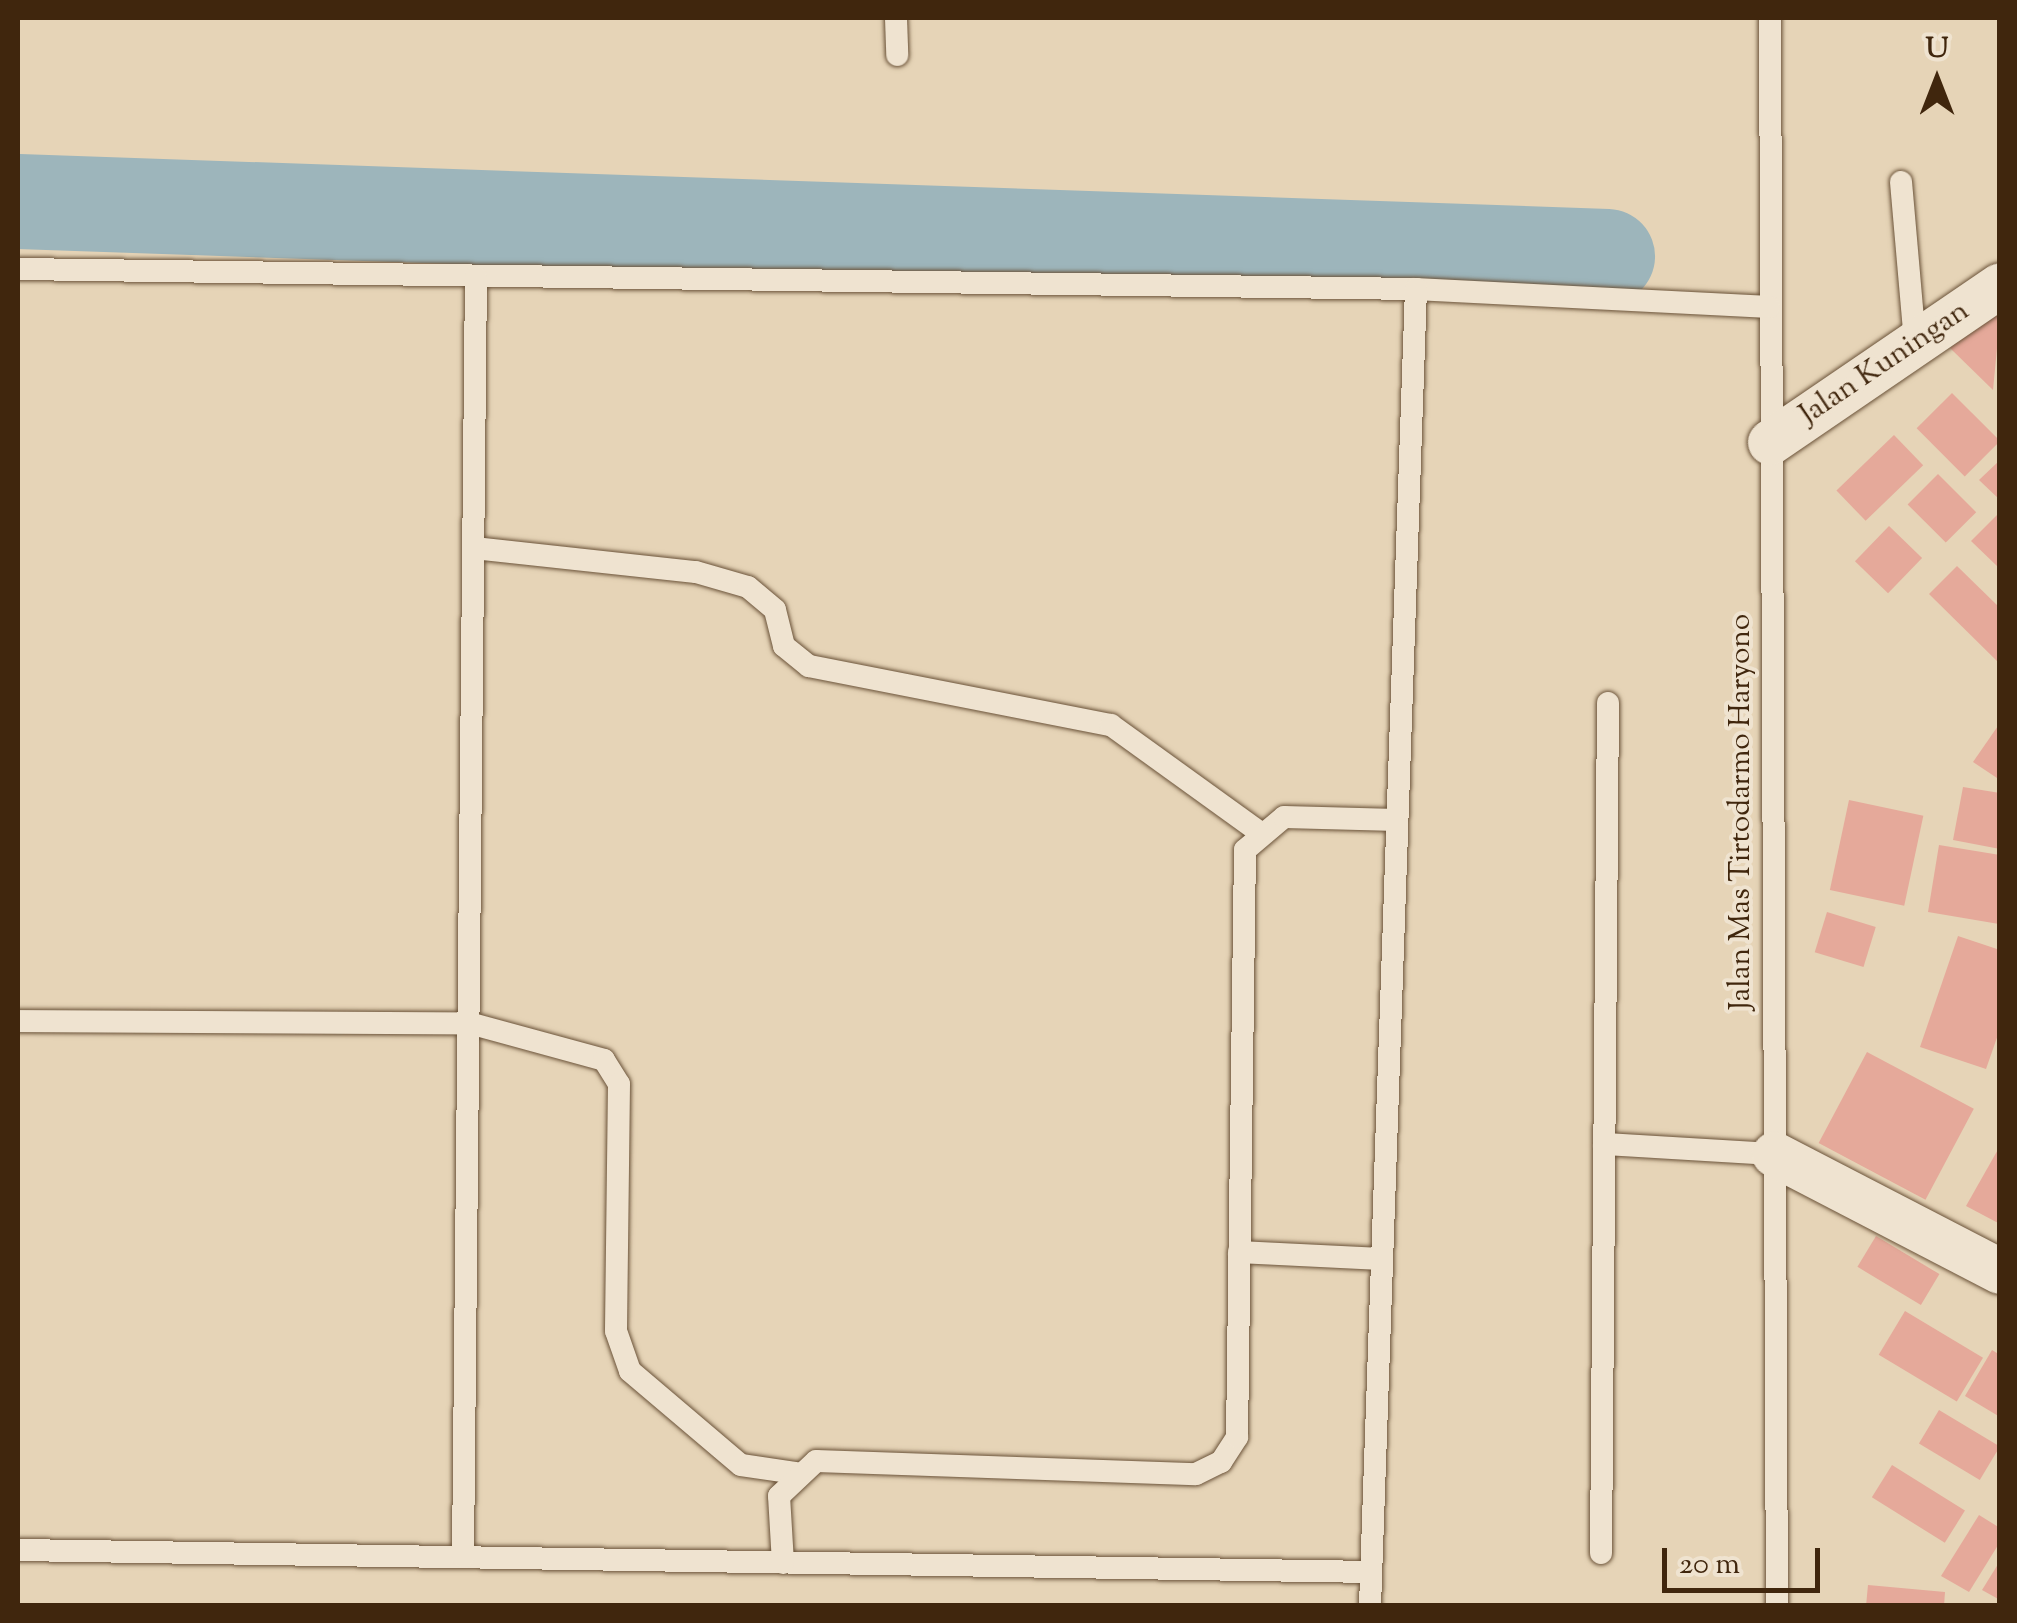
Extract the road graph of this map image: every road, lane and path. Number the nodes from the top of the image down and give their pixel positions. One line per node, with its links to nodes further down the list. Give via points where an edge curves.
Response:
1 (896, 18): 3 (lane)
2 (1770, 18): 9 (lane, Jalan Mas Tirtodarmo Haryono)
3 (897, 55)
4 (1901, 182): 10 (lane)
5 (18, 269): 6 (lane)
6 (476, 277): 8 (lane); 12 (lane)
7 (2000, 285): 10 (street, Jalan Kuningan)
8 (1416, 289): 9 (lane); 14 (lane)
9 (1769, 307): 11 (lane, Jalan Mas Tirtodarmo Haryono)
10 (1915, 342): 11 (street, Jalan Kuningan)
11 (1770, 442): 19 (lane, Jalan Mas Tirtodarmo Haryono)
12 (474, 548): 15 (lane, via 696,572 748,587 775,610 784,646 808,666 1112,725); 17 (lane)
13 (1608, 702): 18 (lane)
14 (1397, 820): 15 (lane, via 1284,817); 21 (lane)
15 (1258, 831): 20 (lane, via 1245,850)
16 (18, 1021): 17 (lane)
17 (468, 1024): 23 (lane, via 604,1060 619,1084 616,1331 630,1371 741,1465); 26 (lane)
18 (1604, 1144): 19 (lane); 25 (lane)
19 (1774, 1154): 22 (street); 30 (lane, Jalan Mas Tirtodarmo Haryono)
20 (1238, 1252): 21 (lane); 23 (lane, via 1237,1437 1221,1462 1196,1474 816,1462)
21 (1382, 1259): 28 (lane)
22 (2000, 1271)
23 (796, 1473): 27 (lane, via 779,1496)
24 (18, 1550): 26 (lane)
25 (1601, 1554)
26 (462, 1557): 27 (lane)
27 (783, 1563): 28 (lane)
28 (1370, 1572): 29 (lane)
29 (1370, 1606)
30 (1777, 1606)

